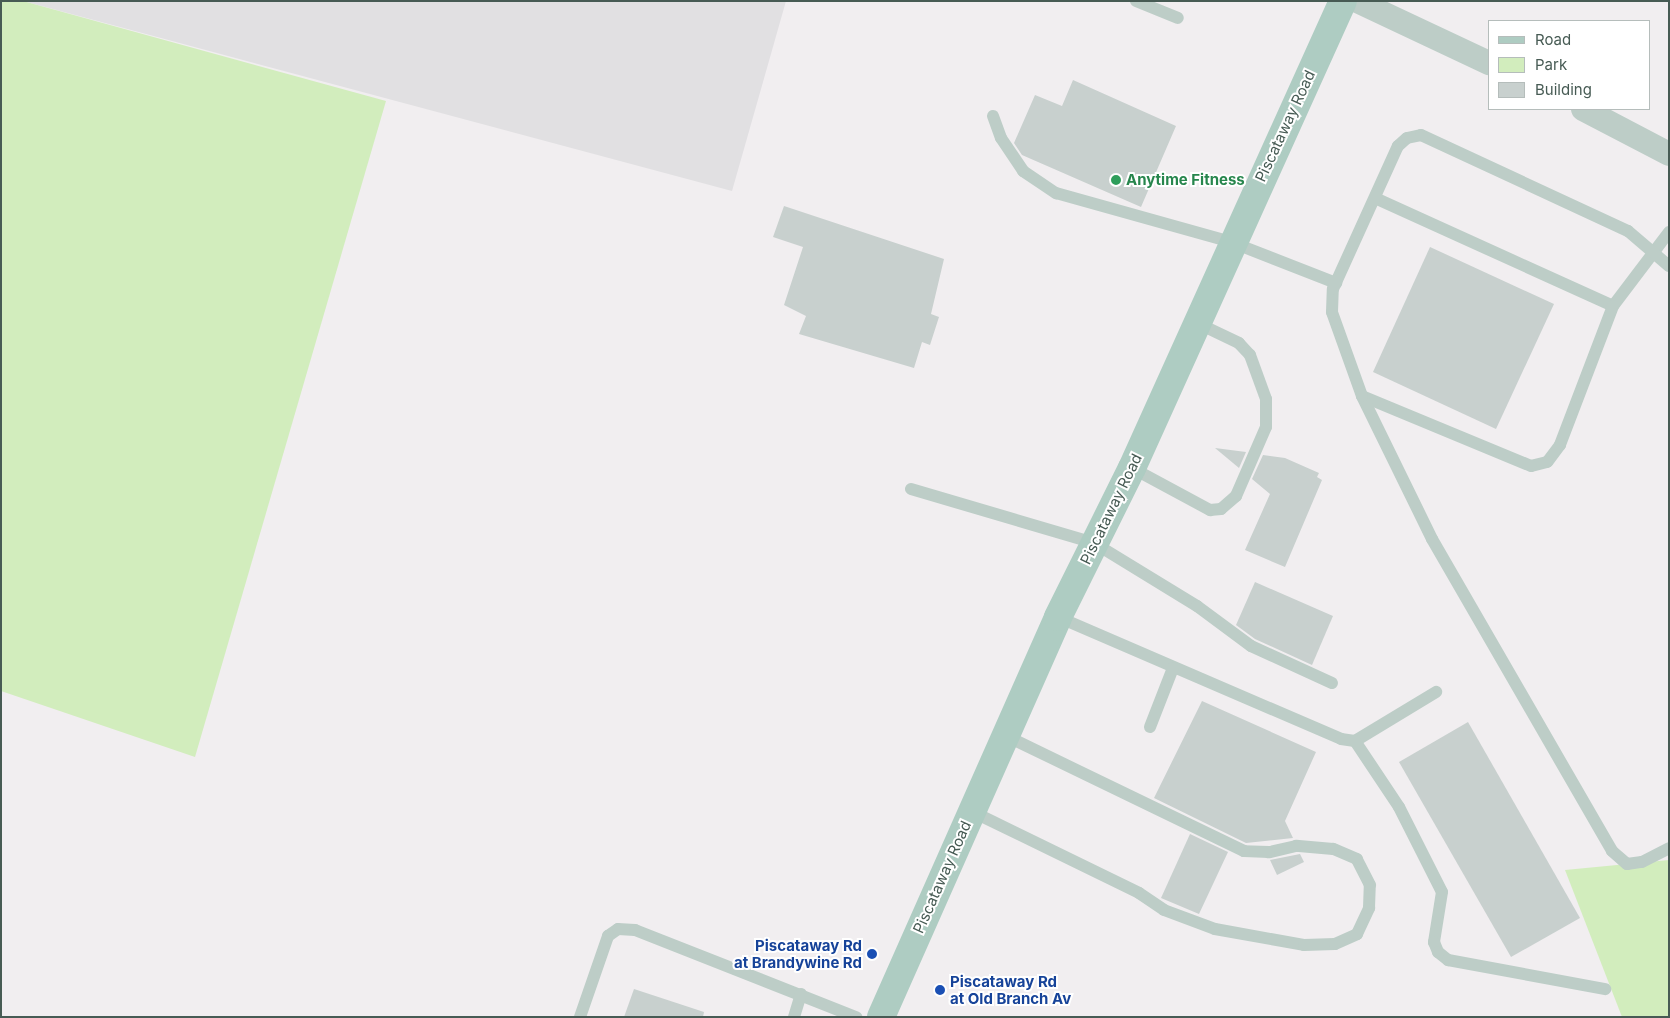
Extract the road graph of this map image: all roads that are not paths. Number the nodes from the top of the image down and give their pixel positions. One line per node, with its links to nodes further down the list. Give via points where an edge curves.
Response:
1 (1136, 1): 4 (lane)
2 (1343, 1): 11 (main road, Piscataway Road)
3 (1357, 1): 5 (street)
4 (1178, 18)
5 (1488, 63)
6 (1585, 110): 8 (street)
7 (993, 116): 11 (lane, via 1001,138 1023,171 1056,193)
8 (1669, 154)
9 (1375, 198): 12 (lane, via 1398,146 1407,138 1421,135 1628,231); 14 (lane); 15 (lane)
10 (1669, 232): 12 (lane)
11 (1231, 242): 14 (lane); 16 (main road, Piscataway Road)
12 (1653, 253): 13 (lane); 15 (lane)
13 (1669, 266)
14 (1336, 283): 17 (lane, via 1332,312)
15 (1613, 306): 17 (lane, via 1560,445 1547,462 1531,466)
16 (1195, 322): 18 (main road, Piscataway Road); 18 (lane, via 1239,343 1250,356 1266,399 1266,427 1236,496 1221,510 1210,510)
17 (1362, 396): 29 (lane, via 1432,539 1612,851 1627,864 1642,862)
18 (1132, 468): 20 (main road, Piscataway Road)
19 (911, 489): 20 (lane)
20 (1094, 543): 21 (main road, Piscataway Road); 23 (lane, via 1197,606 1251,646)
21 (1058, 617): 22 (lane); 26 (main road, Piscataway Road)
22 (1174, 668): 25 (lane); 27 (lane, via 1342,739)
23 (1332, 683)
24 (1436, 692): 27 (lane)
25 (1150, 727)
26 (1006, 736): 28 (main road, Piscataway Road); 28 (lane, via 1244,851 1269,852 1296,846 1333,849 1357,859 1370,885 1369,908 1357,934 1335,944 1304,945 1215,929 1164,910)
27 (1355, 741): 30 (lane, via 1399,807 1442,892 1434,942 1438,952 1448,960)
28 (971, 811): 35 (main road, Piscataway Road)
29 (1669, 848)
30 (1605, 989)
31 (801, 994): 32 (lane, via 636,930 618,929 604,945); 33 (lane); 34 (lane)
32 (580, 1017)
33 (794, 1017)
34 (856, 1017)
35 (881, 1017)

